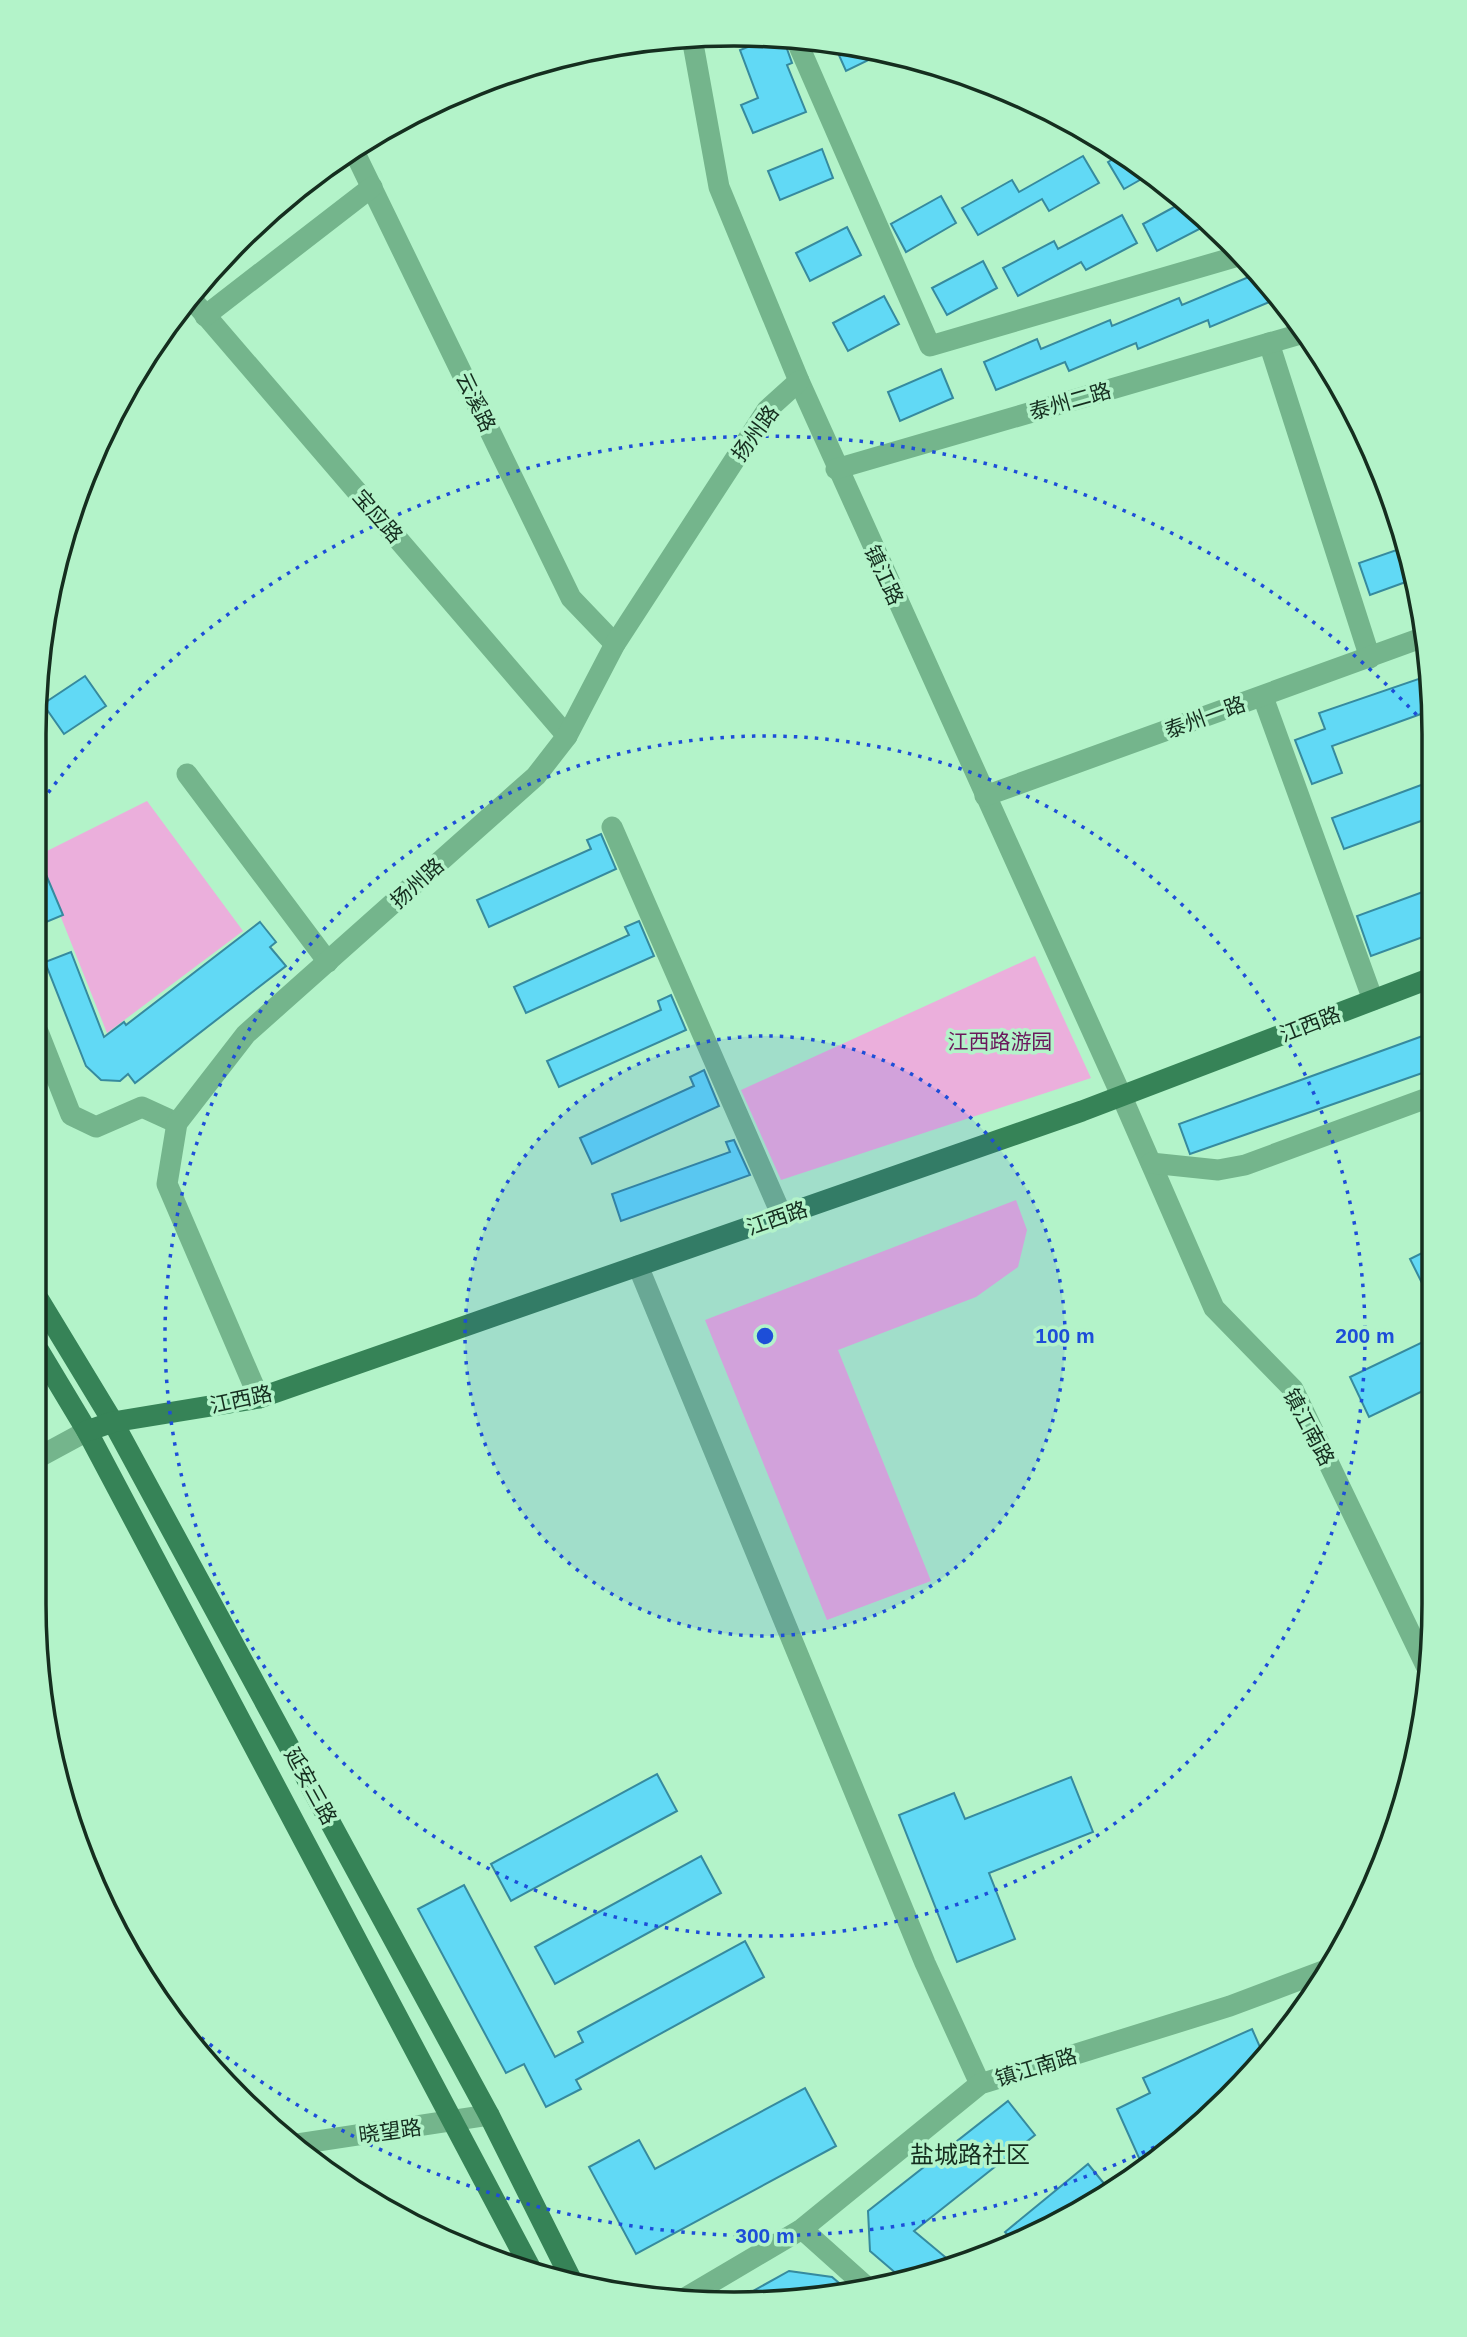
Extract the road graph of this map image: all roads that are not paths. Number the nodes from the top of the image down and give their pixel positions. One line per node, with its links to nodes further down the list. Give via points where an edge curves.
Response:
1 (694, 47): 10 (street, 镇江路, via 719,187)
2 (800, 49): 5 (street, via 930,346)
3 (357, 157): 4 (street, 云溪路)
4 (372, 187): 7 (street); 13 (street, 云溪路, via 571,598)
5 (1231, 258)
6 (196, 305): 7 (street, 宝应路)
7 (205, 316): 16 (street, 宝应路)
8 (1295, 336): 9 (street, 泰州二路)
9 (1269, 343): 11 (street, 泰州二路); 14 (street)
10 (799, 381): 11 (street, 镇江路); 13 (street, 扬州路, via 767,410)
11 (836, 470): 18 (street, 镇江路)
12 (1415, 640): 14 (street, 泰州一路)
13 (615, 644): 16 (street, 扬州路)
14 (1370, 658): 15 (street, 泰州一路)
15 (1263, 696): 18 (street, 泰州一路); 22 (street)
16 (567, 736): 20 (street, 扬州路, via 536,776)
17 (187, 774): 20 (street)
18 (985, 796): 24 (street, 镇江路)
19 (612, 828): 28 (street)
20 (328, 962): 26 (street, 扬州路, via 246,1034)
21 (1422, 981): 22 (main road, 江西路)
22 (1373, 1000): 24 (main road, 江西路)
23 (46, 1052): 26 (street, via 71,1115 96,1128 142,1107)
24 (1122, 1097): 27 (street, 镇江南路); 28 (main road, 江西路)
25 (1422, 1100): 27 (street, via 1245,1165 1218,1170)
26 (177, 1123): 32 (street, 扬州路, via 167,1184)
27 (1151, 1163): 36 (street, 镇江南路, via 1214,1308 1293,1389)
28 (782, 1216): 29 (main road, 江西路)
29 (638, 1266): 32 (main road, 江西路); 38 (street, via 925,1963)
30 (46, 1312): 33 (main road, 延安三路)
31 (46, 1363): 34 (main road, 延安三路)
32 (259, 1398): 33 (main road, 江西路)
33 (113, 1422): 34 (main road, 江西路); 39 (main road, 延安三路)
34 (87, 1431): 35 (street); 40 (main road, 延安三路)
35 (46, 1453)
36 (1420, 1653)
37 (1313, 1975): 38 (street, 镇江南路, via 1230,2006)
38 (981, 2084): 42 (street, 镇江南路)
39 (489, 2115): 40 (street, 晓望路); 44 (main road, 延安三路)
40 (454, 2122): 41 (street, 晓望路); 43 (main road, 延安三路)
41 (307, 2143)
42 (802, 2229): 45 (street); 46 (street, 镇江南路)
43 (526, 2259)
44 (567, 2271)
45 (859, 2280)
46 (698, 2290)

